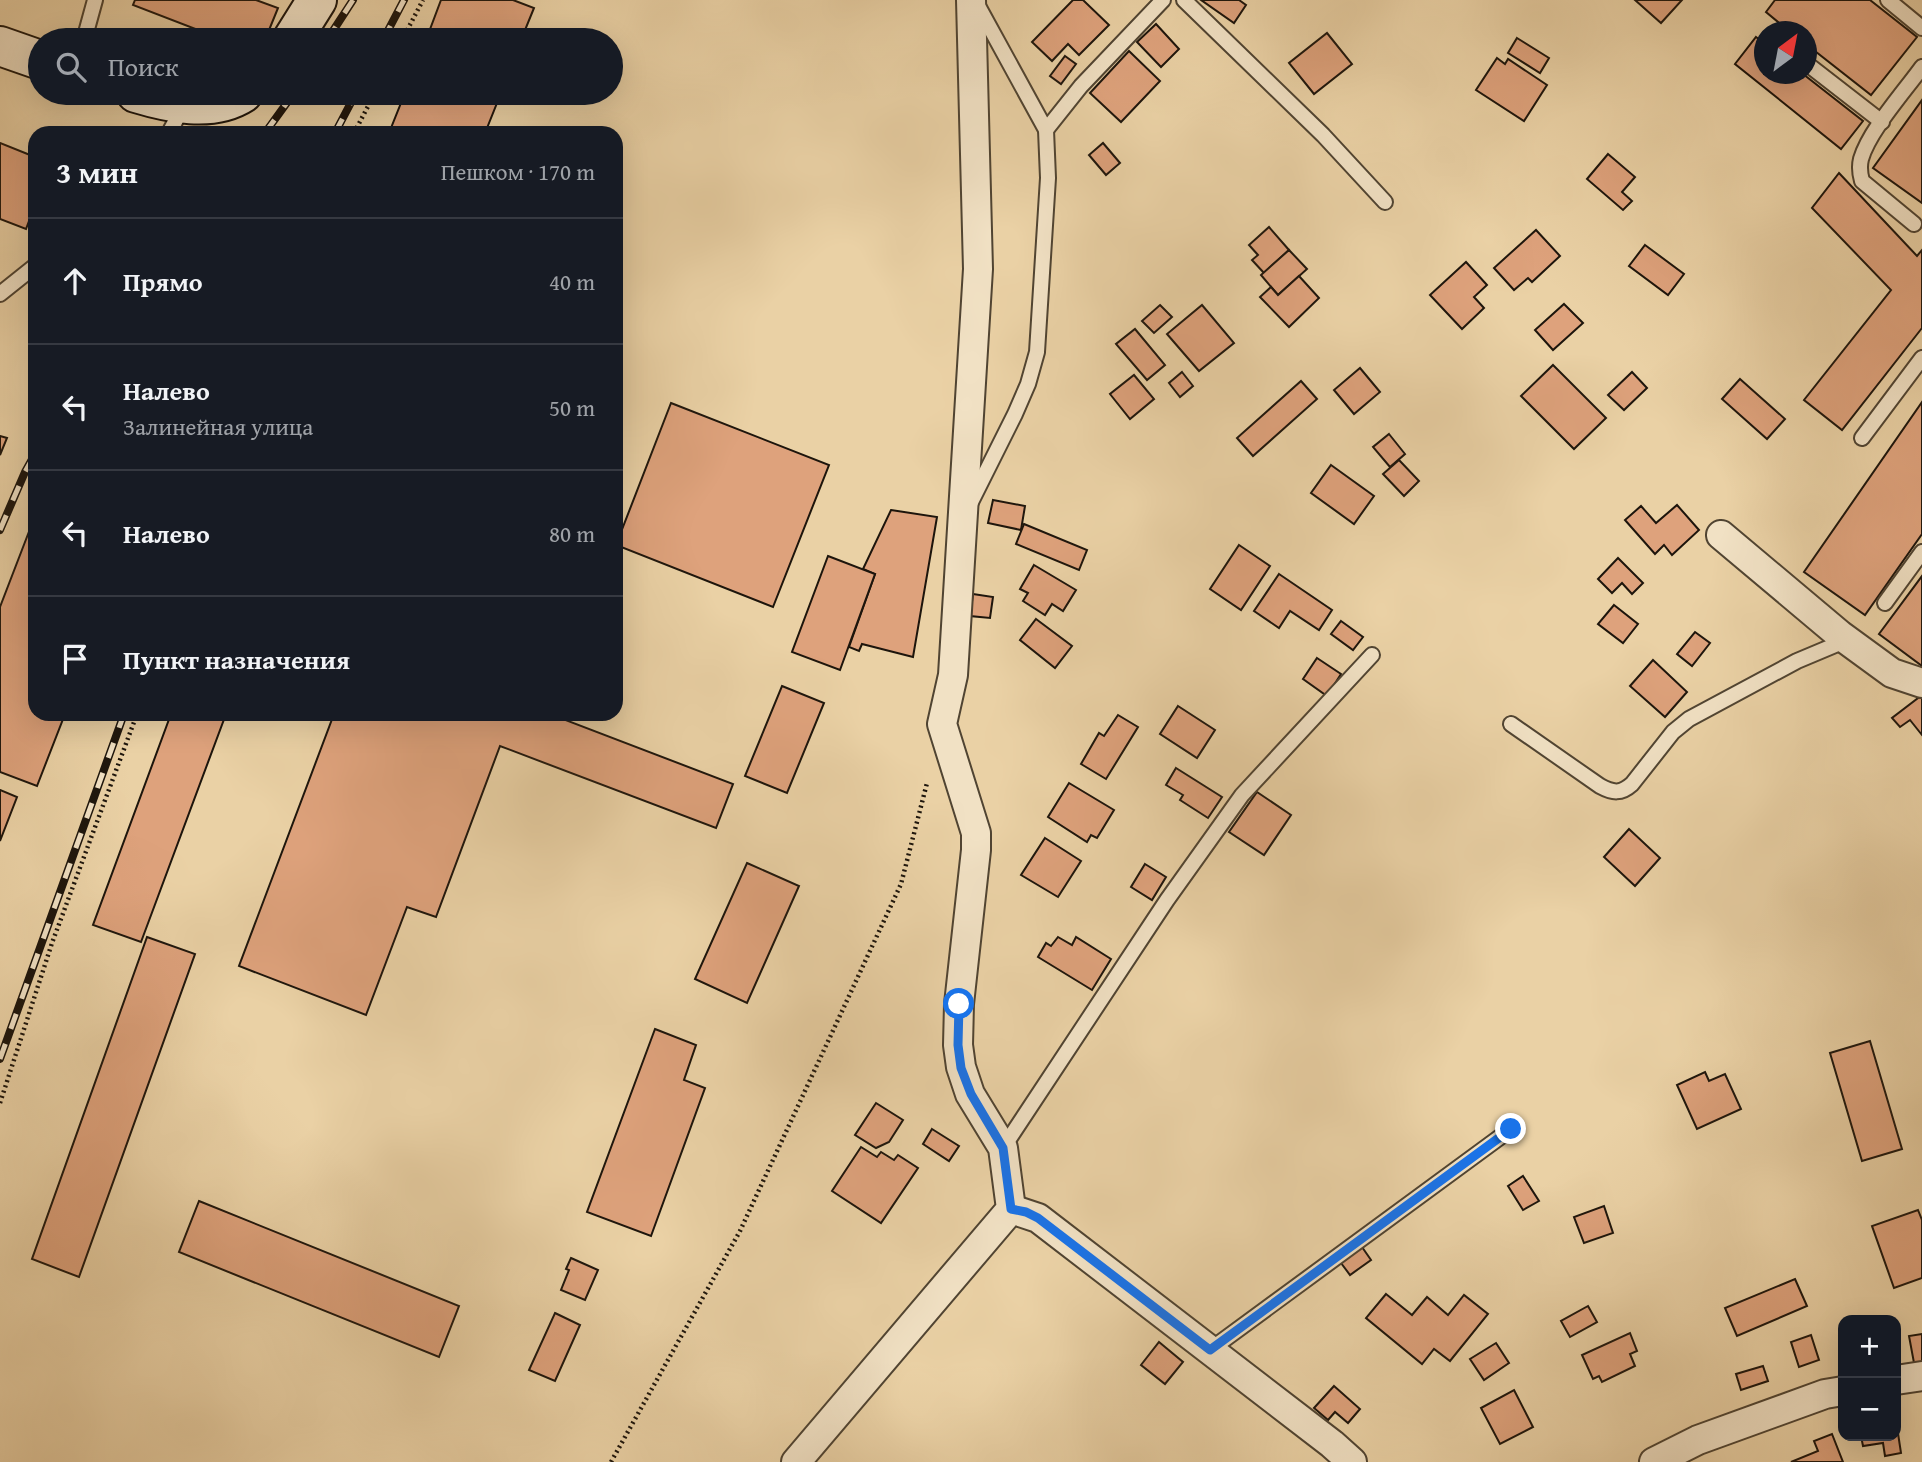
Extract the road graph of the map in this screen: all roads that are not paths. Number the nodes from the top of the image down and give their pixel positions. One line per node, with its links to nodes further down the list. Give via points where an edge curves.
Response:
1 (95, 0): 7 (lane)
2 (317, 0): 8 (street)
3 (973, 0): 18 (lane); 25 (street, via 978,269)
4 (1163, 0): 18 (lane)
5 (1184, 0): 19 (lane)
6 (1888, 0): 9 (lane)
7 (87, 28)
8 (300, 28)
9 (1922, 28)
10 (0, 46): 11 (street)
11 (28, 56)
12 (1922, 67): 17 (lane)
13 (1817, 71): 17 (lane)
14 (156, 105): 16 (street)
15 (213, 105): 16 (street)
16 (177, 118)
17 (1882, 122): 20 (lane, via 1859,172 1862,181)
18 (1046, 130): 25 (lane, via 1048,178 1037,352 1015,414)
19 (1385, 202)
20 (1914, 223)
21 (28, 272): 22 (lane)
22 (0, 294)
23 (1922, 358): 24 (lane)
24 (1862, 438)
25 (962, 520): 34 (street, via 953,676 942,724 976,850 958,1045 971,1094)
26 (1721, 535): 29 (street)
27 (1922, 552): 28 (lane)
28 (1885, 603)
29 (1847, 640): 31 (street, via 1892,673); 32 (lane, via 1689,719 1625,790 1610,792)
30 (1372, 655): 34 (lane, via 1242,795)
31 (1922, 683)
32 (1511, 724)
33 (1511, 1129): 36 (lane)
34 (1003, 1148): 35 (street)
35 (1011, 1209): 36 (street, via 1038,1218); 40 (street)
36 (1210, 1350): 41 (street)
37 (1922, 1376): 38 (street)
38 (1901, 1379)
39 (1838, 1392): 42 (street, via 1698,1440)
40 (796, 1462)
41 (1352, 1462)
42 (1654, 1462)

